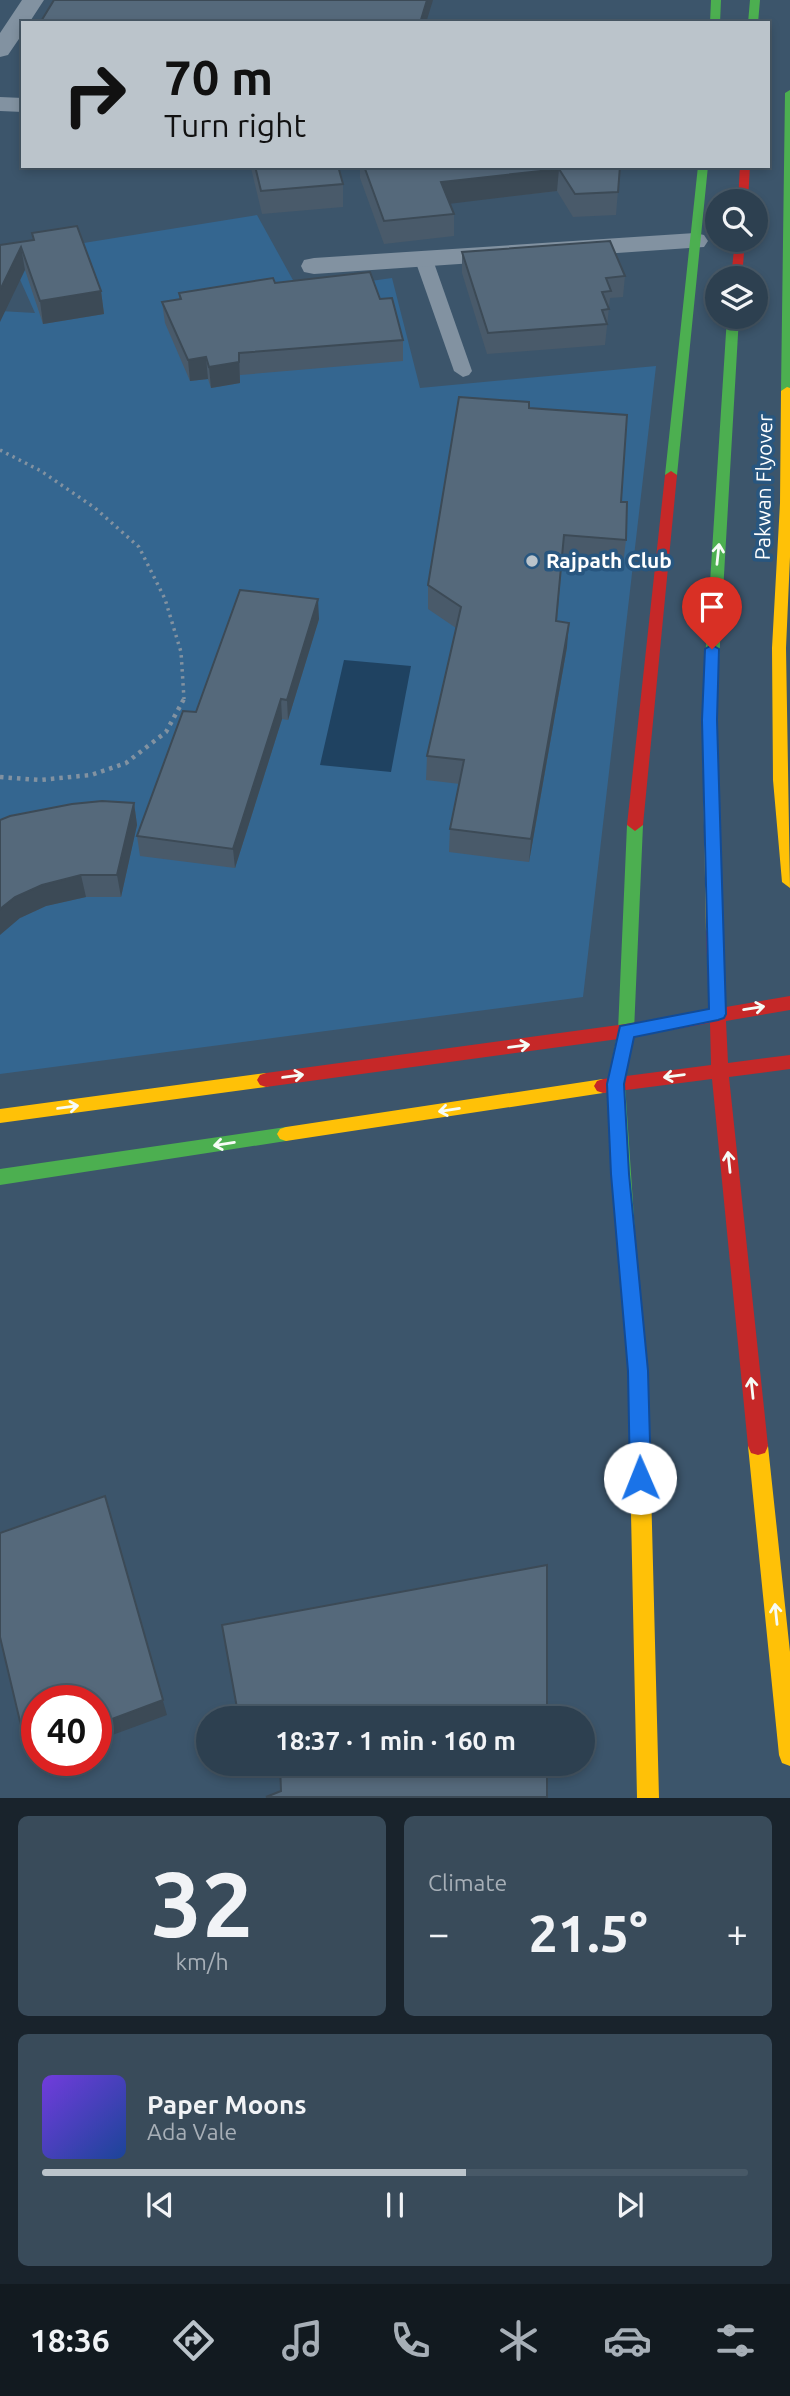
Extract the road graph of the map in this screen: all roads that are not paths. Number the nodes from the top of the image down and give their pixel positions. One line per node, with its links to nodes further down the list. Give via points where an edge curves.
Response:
1 (33, 0): 6 (street)
2 (716, 0): 4 (main road)
3 (755, 0): 5 (main road)
4 (715, 21)
5 (753, 21)
6 (0, 50)
7 (790, 93): 18 (main road, Pakwan Flyover, via 786,503 779,648 780,767)
8 (0, 104): 9 (street)
9 (21, 105)
10 (703, 168): 13 (main road)
11 (745, 168): 12 (main road)
12 (744, 189)
13 (695, 241): 14 (street); 21 (main road, via 636,805)
14 (424, 260): 15 (street); 17 (lane)
15 (314, 266)
16 (732, 329): 20 (main road, one-way to 16, via 709,720)
17 (463, 371)
18 (790, 882)
19 (790, 1003): 20 (main road, one-way to 19)
20 (718, 1014): 21 (main road); 23 (main road)
21 (626, 1031): 24 (main road); 25 (main road, one-way to 21)
22 (790, 1062): 23 (main road)
23 (720, 1070): 24 (main road, one-way to 24); 27 (main road, one-way to 23)
24 (616, 1084): 26 (main road, one-way to 26); 28 (main road, via 638,1371)
25 (0, 1116)
26 (0, 1177)
27 (790, 1755)
28 (648, 1797)

